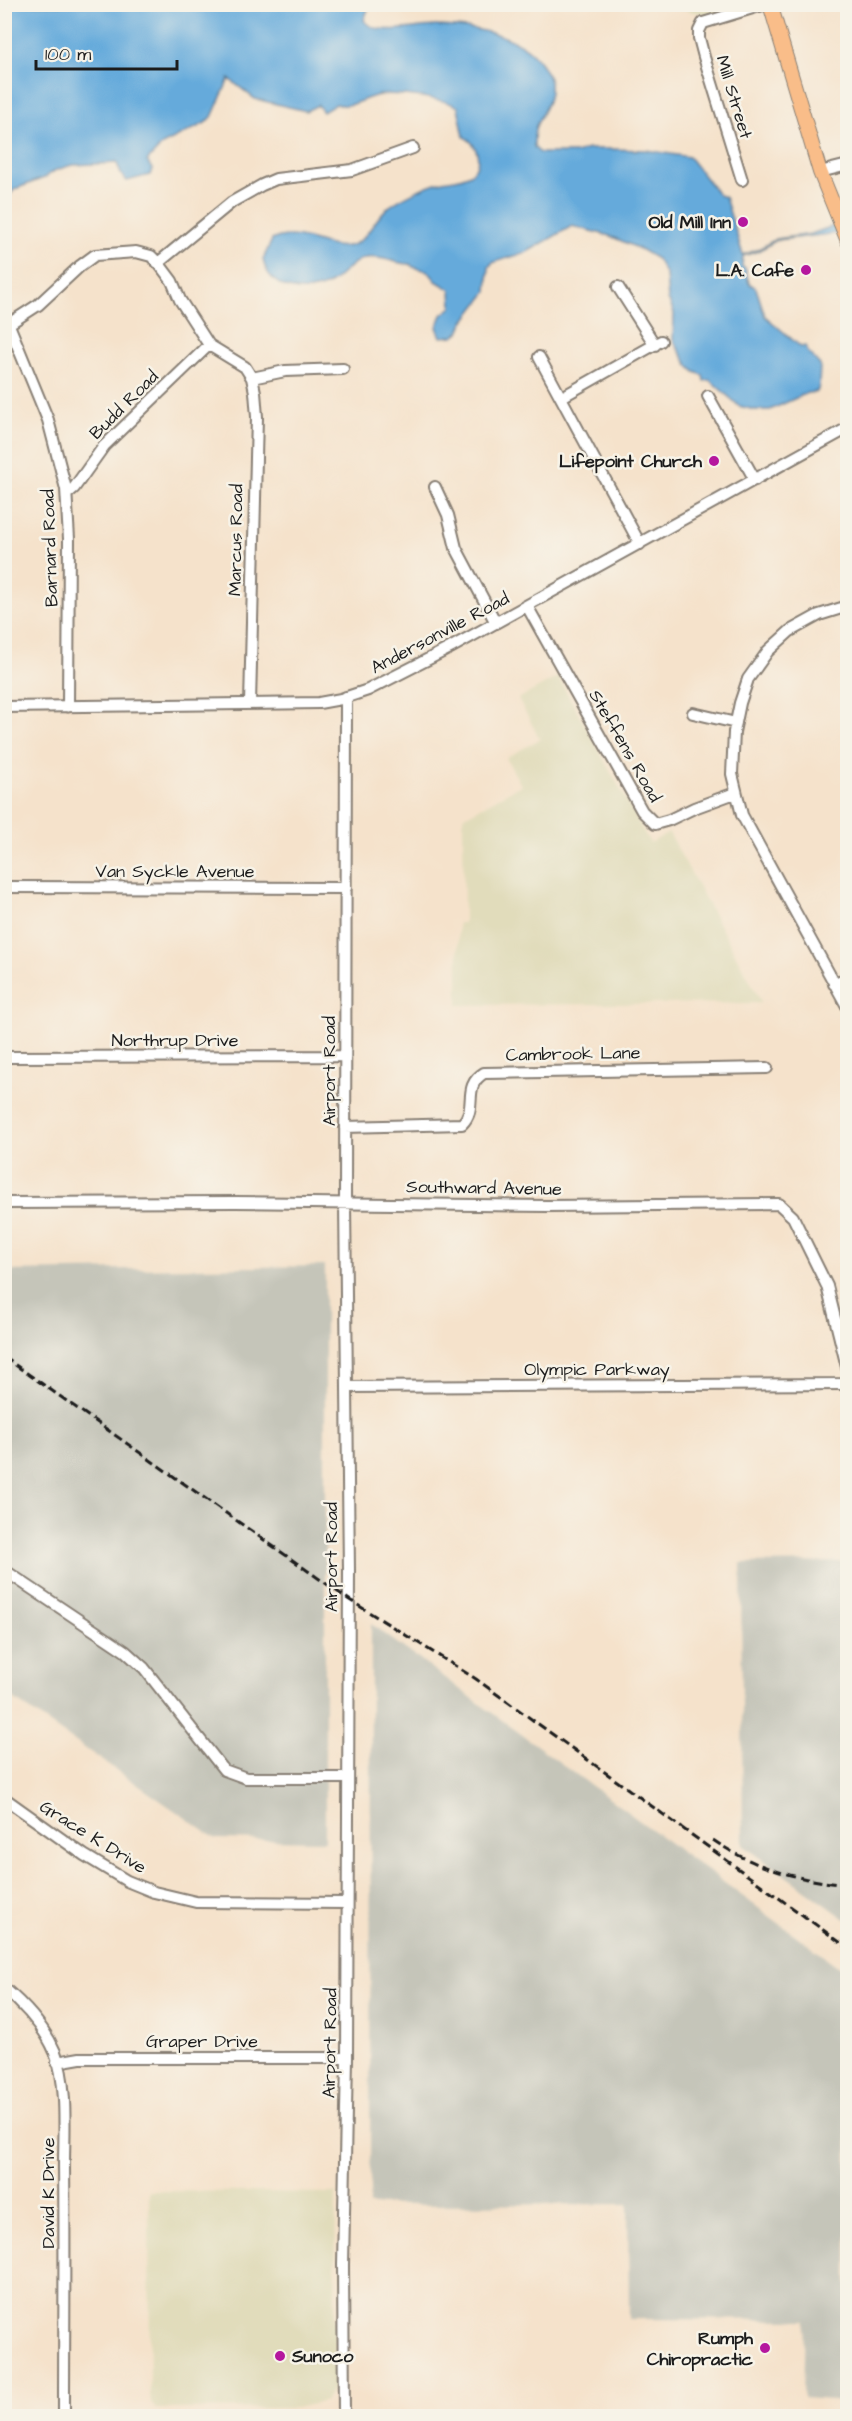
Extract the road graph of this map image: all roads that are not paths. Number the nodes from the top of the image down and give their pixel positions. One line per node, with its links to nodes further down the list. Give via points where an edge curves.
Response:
1 (768, 4): 4 (main road); 5 (street, Mill Street, via 703,24 699,31)
2 (414, 148): 7 (street, via 352,170 276,179 262,185 232,202)
3 (848, 165): 4 (street)
4 (820, 172): 6 (main road)
5 (742, 180)
6 (847, 239)
7 (158, 263): 9 (street, via 136,252 95,255 38,305); 10 (street)
8 (618, 287): 15 (street, via 658,343)
9 (7, 326): 19 (street, Barnard Road, via 48,420)
10 (209, 345): 13 (street, via 245,367); 19 (street, Budd Road, via 104,446)
11 (539, 357): 15 (street)
12 (343, 369): 13 (street, via 285,371)
13 (252, 378): 25 (street, Marcus Road, via 257,417)
14 (708, 396): 17 (street)
15 (562, 397): 20 (street)
16 (848, 428): 17 (street, Andersonville Road)
17 (755, 480): 20 (street, Andersonville Road)
18 (435, 487): 23 (street, via 448,515 456,548)
19 (67, 494): 27 (street, Barnard Road)
20 (640, 544): 21 (street, Andersonville Road)
21 (527, 606): 23 (street, Andersonville Road); 30 (street, Steffens Road, via 650,821 655,824 669,820)
22 (848, 606): 29 (street, via 819,615 790,631 768,651 748,679)
23 (496, 623): 24 (street, Andersonville Road)
24 (346, 698): 25 (street, Andersonville Road, via 319,703); 32 (street, Airport Road)
25 (250, 704): 27 (street, Andersonville Road)
26 (4, 707): 27 (street, Andersonville Road)
27 (68, 707)
28 (693, 713): 29 (street)
29 (736, 723): 30 (street, via 732,766)
30 (735, 793): 34 (street, via 742,815)
31 (4, 887): 32 (street, Van Syckle Avenue)
32 (345, 888): 36 (street, Airport Road)
33 (848, 977): 34 (street)
34 (834, 984): 35 (street)
35 (848, 1008)
36 (345, 1056): 37 (street, Northrup Drive); 39 (street, Airport Road)
37 (4, 1057)
38 (767, 1068): 39 (street, Cambrook Lane, via 484,1073 472,1084 470,1109 462,1124)
39 (345, 1127): 41 (street, Airport Road)
40 (4, 1203): 41 (street, Southward Avenue)
41 (345, 1203): 42 (street, Southward Avenue, via 779,1204 793,1217 827,1286); 44 (street, Airport Road)
42 (848, 1371)
43 (848, 1384): 44 (street, Olympic Parkway)
44 (347, 1387): 46 (street, Airport Road)
45 (4, 1570): 46 (street, via 125,1651 144,1668 224,1770 246,1778)
46 (348, 1778): 48 (street, Airport Road)
47 (4, 1798): 48 (street, Grace K Drive, via 92,1860 154,1892 196,1902)
48 (347, 1903): 50 (street, Airport Road)
49 (4, 1988): 51 (street, David K Drive, via 40,2028 56,2053)
50 (347, 2058): 51 (street, Graper Drive, via 80,2058); 53 (street, Airport Road)
51 (57, 2062): 52 (street, David K Drive, via 63,2102)
52 (64, 2416)
53 (344, 2416)

